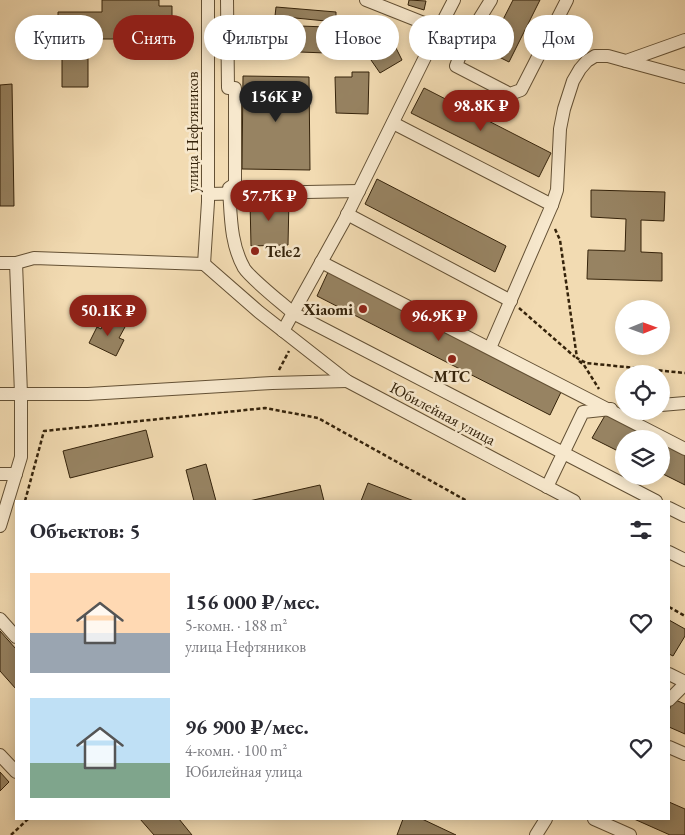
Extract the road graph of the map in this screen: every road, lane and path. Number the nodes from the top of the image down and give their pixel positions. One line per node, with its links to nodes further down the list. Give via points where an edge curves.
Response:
1 (208, 0): 17 (street, улица Нефтяников)
2 (227, 0): 18 (street, via 228,88 235,88 235,184 229,188)
3 (366, 0): 9 (street)
4 (454, 0): 7 (street)
5 (491, 0): 8 (street)
6 (567, 0): 12 (street, via 521,90 510,94 456,66)
7 (446, 15)
8 (482, 15)
9 (409, 17)
10 (685, 40): 13 (street)
11 (424, 60): 15 (street)
12 (458, 60)
13 (626, 61): 14 (street); 19 (street, via 595,56 587,61 573,81 561,122 557,190)
14 (685, 77)
15 (393, 123): 16 (street); 19 (street)
16 (359, 191): 18 (street); 20 (street)
17 (208, 194): 18 (street); 24 (street, улица Нефтяников)
18 (229, 194): 26 (street, via 233,240 245,270)
19 (550, 210): 25 (street); 30 (path, via 560,240)
20 (347, 214): 21 (street); 25 (street)
21 (321, 262): 26 (street); 29 (street)
22 (0, 263): 23 (street)
23 (16, 263): 24 (street, via 34,258); 35 (street)
24 (204, 264): 27 (street, Юбилейная улица)
25 (511, 301): 29 (street); 30 (path)
26 (293, 313): 27 (street); 41 (street)
27 (283, 331): 28 (street, Юбилейная улица)
28 (298, 343): 32 (street, Юбилейная улица); 33 (path)
29 (490, 348): 38 (street)
30 (576, 358): 31 (path, via 586,363); 38 (path, via 584,365)
31 (685, 373)
32 (347, 381): 33 (street); 44 (street, Юбилейная улица)
33 (272, 383): 35 (street, via 88,394)
34 (0, 394): 35 (street)
35 (21, 394): 43 (street, via 21,457)
36 (685, 402): 37 (street)
37 (670, 404)
38 (610, 409): 39 (street); 40 (street); 41 (street, via 583,412)
39 (615, 409)
40 (685, 449)
41 (563, 454): 44 (street); 48 (street)
42 (0, 474): 43 (street)
43 (16, 474): 49 (street)
44 (546, 487): 47 (street, Юбилейная улица)
45 (25, 500): 46 (path, via 44,431 264,408 318,418)
46 (465, 500)
47 (572, 500)
48 (654, 500)
49 (12, 503): 52 (street)
50 (670, 508): 51 (street)
51 (685, 516)
52 (0, 526)
53 (670, 552): 54 (street)
54 (685, 560)
55 (670, 608): 56 (path)
56 (685, 616)
57 (0, 619): 58 (street)
58 (15, 637)
59 (670, 675): 60 (street)
60 (685, 683): 61 (street)
61 (676, 698)
62 (670, 747): 63 (street)
63 (685, 754)
64 (0, 755): 65 (street)
65 (15, 771)
66 (27, 820): 69 (path)
67 (545, 820): 70 (street)
68 (596, 820): 71 (street)
69 (11, 835)
70 (536, 835)
71 (630, 835)

